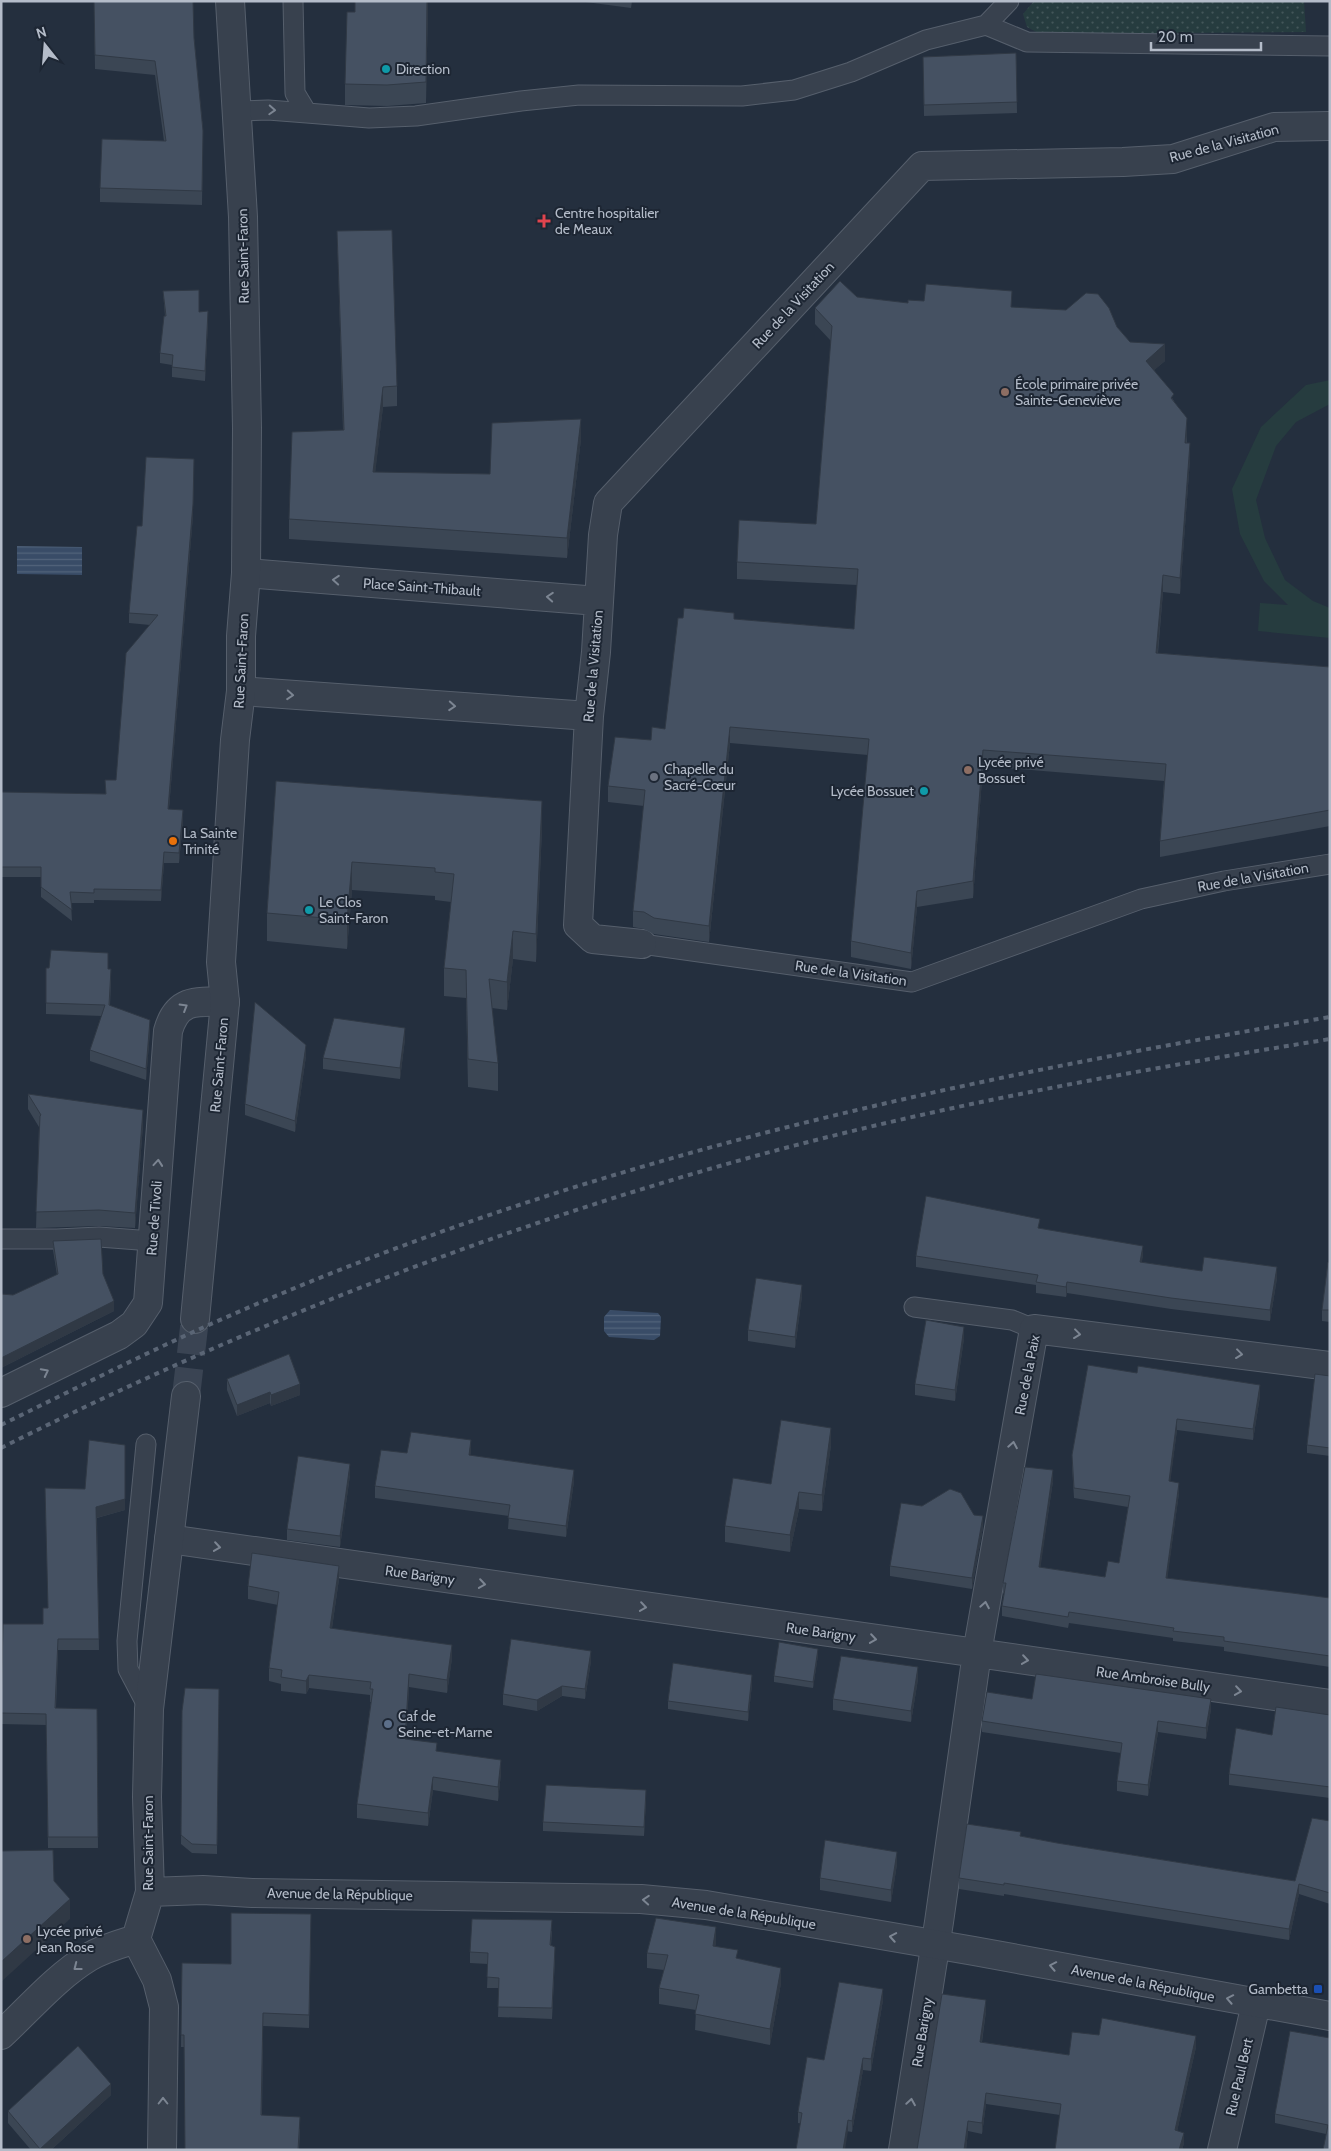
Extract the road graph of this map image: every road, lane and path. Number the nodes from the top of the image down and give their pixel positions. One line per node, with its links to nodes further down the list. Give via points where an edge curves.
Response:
1 (230, 1): 6 (street, Rue Saint-Faron)
2 (293, 1): 7 (lane, via 295,93)
3 (1010, 1): 4 (lane)
4 (986, 25): 5 (lane, via 1027,42); 7 (lane, via 926,40 851,72 772,93 742,96 579,95 416,116 369,118)
5 (1330, 46)
6 (238, 111): 7 (lane, one-way to 7); 9 (street, Rue Saint-Faron, via 247,428)
7 (307, 113)
8 (1330, 126): 10 (street, Rue de la Visitation, via 1274,127 1173,159 922,166 608,503 602,536)
9 (246, 573): 10 (street, Place Saint-Thibault, one-way to 9); 11 (street, Rue Saint-Faron)
10 (598, 600): 12 (street, Rue de la Visitation)
11 (241, 691): 12 (street, one-way to 12); 15 (street, Rue Saint-Faron, via 221,962)
12 (589, 716): 14 (street, Rue de la Visitation, via 578,925 593,939)
13 (1330, 864): 14 (lane, Rue de la Visitation, via 1224,881 1141,899 912,982)
14 (642, 944)
15 (225, 1002): 17 (street, Rue de Tivoli, one-way to 15, via 171,1019 187,1004); 19 (street, Rue Saint-Faron)
16 (1, 1239): 17 (lane, via 99,1237)
17 (152, 1241): 22 (street, Rue de Tivoli, one-way to 17, via 119,1335 134,1324 148,1303)
18 (914, 1307): 20 (lane, via 1012,1320)
19 (195, 1318)
20 (1034, 1329): 21 (street, Rue de la Paix, one-way to 21); 26 (street, Rue de la Paix, one-way to 20)
21 (1330, 1366)
22 (1, 1393)
23 (186, 1396): 25 (street, Rue Saint-Faron)
24 (146, 1444): 28 (lane, Rue Saint-Faron, via 127,1641 128,1670)
25 (169, 1539): 26 (street, Rue Barigny, one-way to 26); 28 (street, Rue Saint-Faron)
26 (977, 1653): 27 (street, Rue Ambroise Bully, one-way to 27); 31 (street, Rue Barigny)
27 (1330, 1704)
28 (149, 1709): 29 (street, Rue Saint-Faron)
29 (150, 1892): 30 (street, Rue Saint-Faron); 31 (street, Avenue de la République, one-way to 29, via 706,1905 641,1899 203,1890)
30 (136, 1939): 34 (street, one-way to 34, via 88,1958); 35 (street, one-way to 30, via 164,2007 158,1980)
31 (935, 1944): 32 (street, Avenue de la République, one-way to 31); 36 (street, Rue Barigny, one-way to 31)
32 (1256, 2004): 33 (street, Avenue de la République); 37 (street, Rue Paul Bert)
33 (1330, 2016)
34 (1, 2035)
35 (162, 2150)
36 (903, 2150)
37 (1222, 2150)

